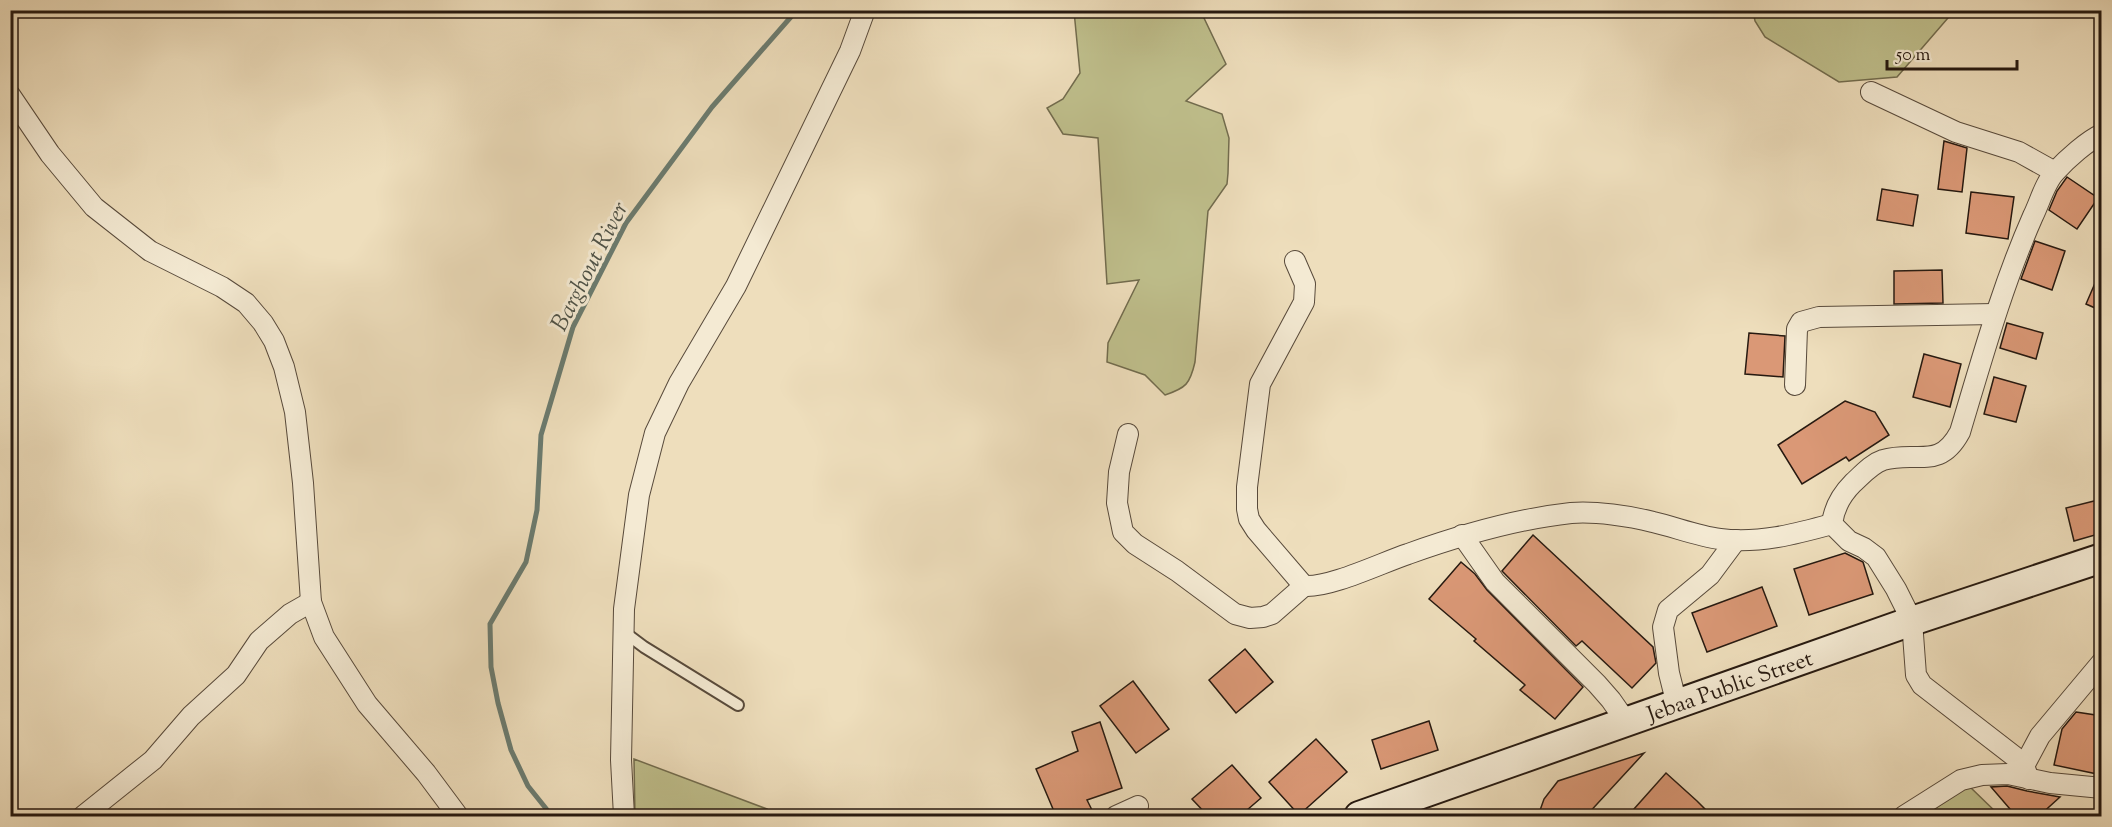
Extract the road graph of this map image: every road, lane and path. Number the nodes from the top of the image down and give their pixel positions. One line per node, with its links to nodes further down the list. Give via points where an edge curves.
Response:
1 (865, 10): 17 (street, via 850,51 736,286 679,383 656,433 639,495)
2 (1871, 92): 5 (street, via 1956,132 2019,153)
3 (10, 95): 15 (street, via 50,154 94,207 150,251 246,303 274,340 295,412)
4 (2102, 134): 5 (street)
5 (2055, 172): 7 (street, via 2018,251)
6 (1295, 261): 14 (street, via 1305,284 1304,302 1260,384 1247,509 1256,530)
7 (1995, 314): 8 (street, via 1819,317 1801,321 1797,329); 10 (street, via 1954,444 1933,457 1882,460 1868,469 1838,502)
8 (1795, 385)
9 (1128, 434): 14 (street, via 1117,503 1123,532 1135,544 1235,614 1250,618 1272,614)
10 (1832, 524): 12 (street, via 1751,541); 16 (street, via 1849,541 1876,557)
11 (1462, 535): 12 (street, via 1574,513 1650,521); 14 (street, via 1360,572 1313,587); 21 (street, via 1495,582 1597,684)
12 (1736, 540): 20 (street, via 1710,575 1668,610 1663,627)
13 (2102, 558): 16 (main road, Jebaa Public Street)
14 (1304, 586)
15 (311, 602): 25 (street, via 259,641 236,675 191,716 153,760); 26 (street, via 324,637 367,704)
16 (1912, 621): 20 (main road, Jebaa Public Street); 22 (street, via 1916,675 1922,685 1984,732)
17 (624, 632): 19 (lane); 27 (street)
18 (2102, 662): 22 (street, via 2040,736)
19 (738, 705)
20 (1677, 705): 21 (main road, Jebaa Public Street)
21 (1627, 723): 29 (main road, Jebaa Public Street)
22 (2026, 772): 23 (street, via 2050,783); 30 (street, via 1961,780)
23 (2102, 788)
24 (1138, 806): 28 (street)
25 (83, 816)
26 (458, 816)
27 (624, 816)
28 (1116, 816)
29 (1359, 816)
30 (1904, 816)

